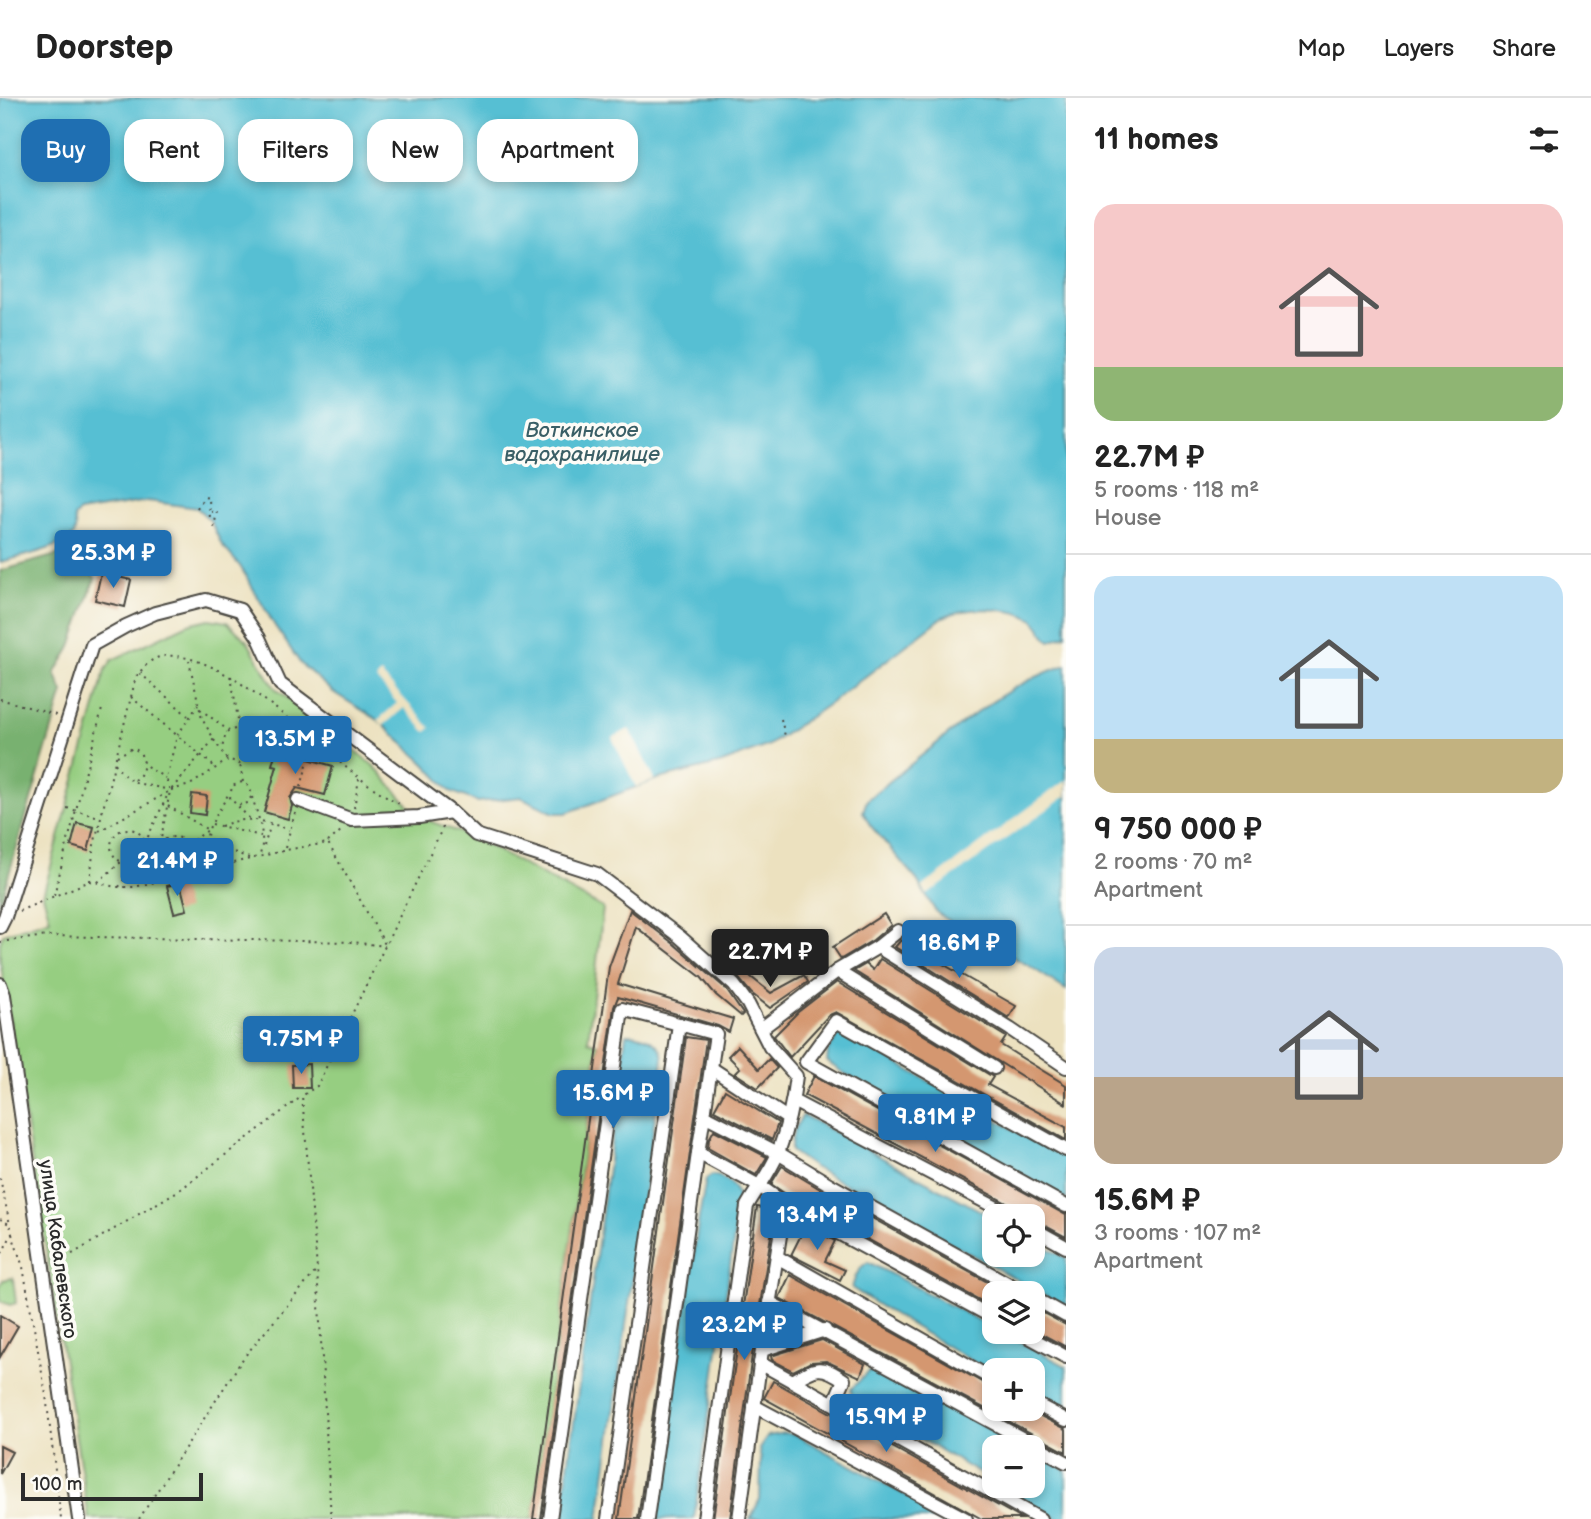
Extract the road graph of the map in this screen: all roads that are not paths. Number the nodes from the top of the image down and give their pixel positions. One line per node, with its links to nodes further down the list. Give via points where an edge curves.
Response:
1 (298, 800): 2 (street, via 352,820)
2 (451, 811): 3 (street, via 281,684 240,610 206,600 155,613 92,645); 9 (street, via 476,835 597,874 734,985)
3 (3, 922)
4 (898, 931): 5 (street)
5 (878, 947): 6 (street); 11 (street)
6 (836, 971): 9 (street); 13 (street)
7 (0, 984): 44 (street, улица Кабалевского)
8 (679, 1024): 12 (street, via 716,1034); 45 (street, via 622,1009); 46 (street)
9 (761, 1029): 14 (street, via 770,1047)
10 (806, 1062): 14 (street); 18 (street, via 836,1021); 24 (street)
11 (1066, 1067)
12 (711, 1068): 16 (street); 17 (street)
13 (995, 1068)
14 (796, 1076): 15 (street)
15 (793, 1101): 17 (street); 23 (street)
16 (704, 1115): 19 (street); 20 (street)
17 (787, 1118): 20 (street)
18 (1066, 1150)
19 (698, 1153): 21 (street); 47 (street)
20 (778, 1153): 21 (street); 28 (street)
21 (761, 1186): 22 (street); 48 (street, via 747,1206)
22 (785, 1204): 27 (street); 31 (street)
23 (989, 1204)
24 (1066, 1206)
25 (1045, 1235): 26 (street)
26 (1066, 1247)
27 (777, 1257): 29 (street); 37 (street)
28 (1003, 1281)
29 (769, 1302): 33 (street); 35 (street)
30 (1045, 1304): 32 (street)
31 (982, 1311)
32 (1066, 1316)
33 (825, 1330): 35 (street); 43 (street)
34 (1042, 1344): 36 (street)
35 (761, 1357): 38 (street); 40 (street)
36 (1066, 1357)
37 (982, 1373)
38 (793, 1381): 39 (street); 39 (street, via 813,1369 827,1368 844,1380)
39 (834, 1403): 51 (street)
40 (754, 1406): 49 (street); 50 (street)
41 (1045, 1409): 42 (street)
42 (1066, 1420)
43 (1066, 1462)
44 (79, 1519)
45 (550, 1519)
46 (608, 1519)
47 (648, 1519)
48 (704, 1519)
49 (739, 1519)
50 (966, 1519)
51 (1040, 1519)

